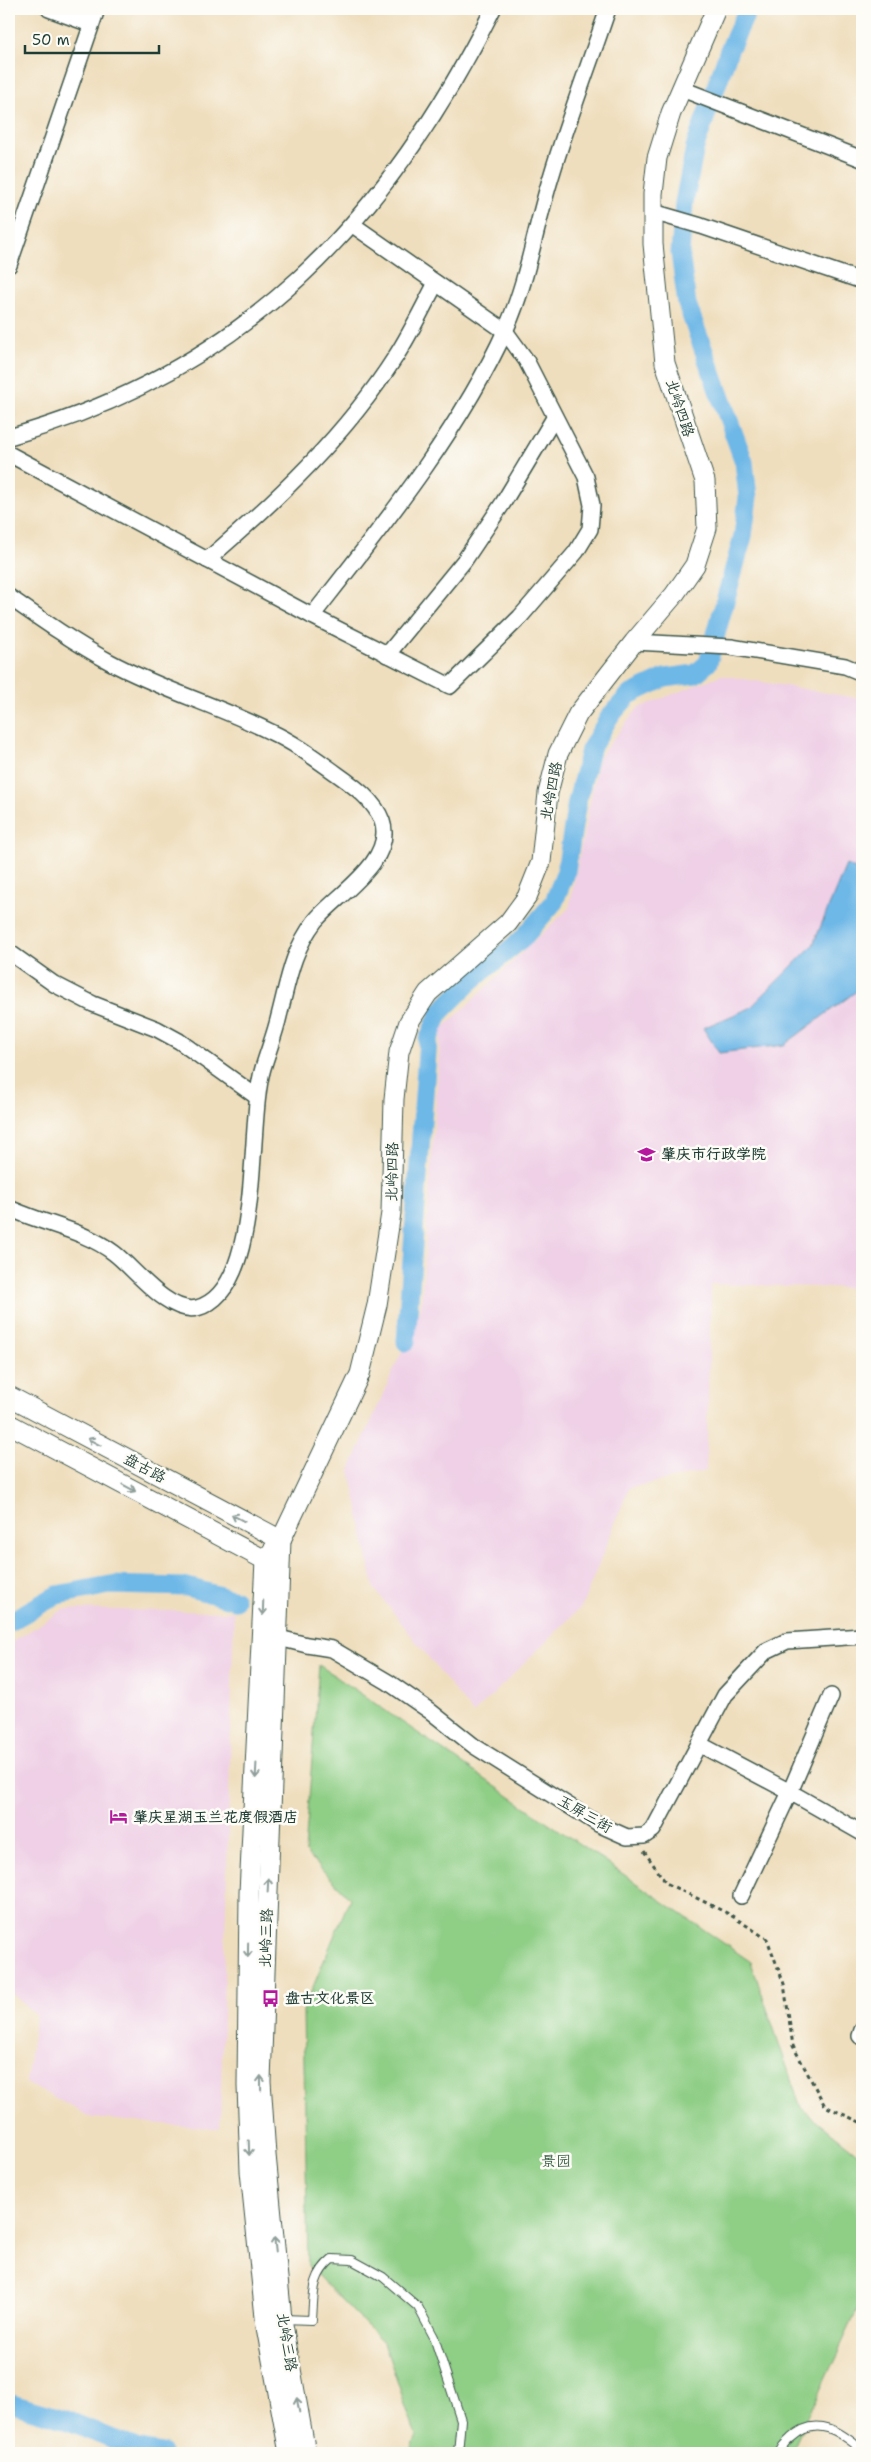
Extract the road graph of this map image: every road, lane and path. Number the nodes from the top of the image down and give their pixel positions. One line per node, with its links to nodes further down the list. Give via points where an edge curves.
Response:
1 (49, 9): 6 (street)
2 (97, 9): 6 (street)
3 (493, 9): 10 (street, via 444,101 403,162)
4 (608, 9): 14 (street, via 551,178 520,296)
5 (716, 9): 7 (street, 北岭四路)
6 (90, 24): 11 (street)
7 (688, 92): 8 (street); 9 (street, 北岭四路, via 657,158)
8 (862, 159)
9 (653, 212): 12 (street); 21 (street, 北岭四路, via 652,244 665,363 704,481 707,528 694,565 674,595)
10 (353, 224): 13 (street); 16 (street, via 316,264 229,337 171,372 110,400)
11 (9, 265)
12 (862, 281)
13 (436, 282): 14 (street); 18 (street, via 397,356 356,411 308,466)
14 (505, 330): 15 (street, via 526,360); 20 (street, via 457,418 422,470)
15 (554, 418): 22 (street, via 464,561); 22 (street, via 586,477 592,505 590,529 576,552 520,617 450,686)
16 (9, 437)
17 (9, 454): 18 (street)
18 (207, 560): 20 (street)
19 (9, 597): 25 (street, via 110,662 300,747 354,785 374,806 383,822 384,839 377,856 316,919 302,940 292,962)
20 (312, 616): 22 (street)
21 (634, 642): 23 (street, via 731,647 845,666); 29 (street, 北岭四路, via 578,714 558,754 548,793 541,862 527,897 508,923 428,993 409,1022 399,1052 394,1099 391,1213 377,1304 360,1374)
22 (388, 655)
23 (862, 672)
24 (9, 952): 25 (street, via 70,992 128,1019 157,1028)
25 (257, 1097): 26 (street, via 246,1228 241,1250 233,1274 207,1304 194,1309 178,1306 163,1298 100,1244)
26 (9, 1208)
27 (9, 1396): 29 (street, 盘古路, one-way to 27)
28 (9, 1424): 30 (street, 盘古路, one-way to 30)
29 (281, 1540): 30 (street, 北岭四路); 32 (street, 北岭三路)
30 (265, 1560): 42 (street, 北岭三路, one-way to 42, via 249,1893 247,2086 250,2171 266,2327)
31 (862, 1636): 34 (street, 玉屏三街, via 787,1641 766,1650 725,1695)
32 (279, 1638): 34 (street, 玉屏三街, via 332,1649 388,1682 474,1746 598,1824 627,1836 644,1836 653,1830); 40 (street, 北岭三路, one-way to 32, via 261,2081)
33 (831, 1696): 35 (street)
34 (699, 1744): 35 (street)
35 (790, 1792): 36 (street); 38 (street)
36 (862, 1833)
37 (640, 1846): 39 (path, via 666,1883 728,1914 767,1939 784,1984 792,2046 825,2106)
38 (741, 1896)
39 (862, 2123)
40 (282, 2319): 43 (street, 北岭三路, one-way to 40); 44 (lane, via 312,2320 315,2283 322,2267 332,2259 352,2260 383,2278 418,2308 434,2337 461,2420)
41 (862, 2450): 45 (lane, via 840,2431 819,2426 796,2434)
42 (289, 2453)
43 (306, 2453)
44 (458, 2453)
45 (780, 2453)

